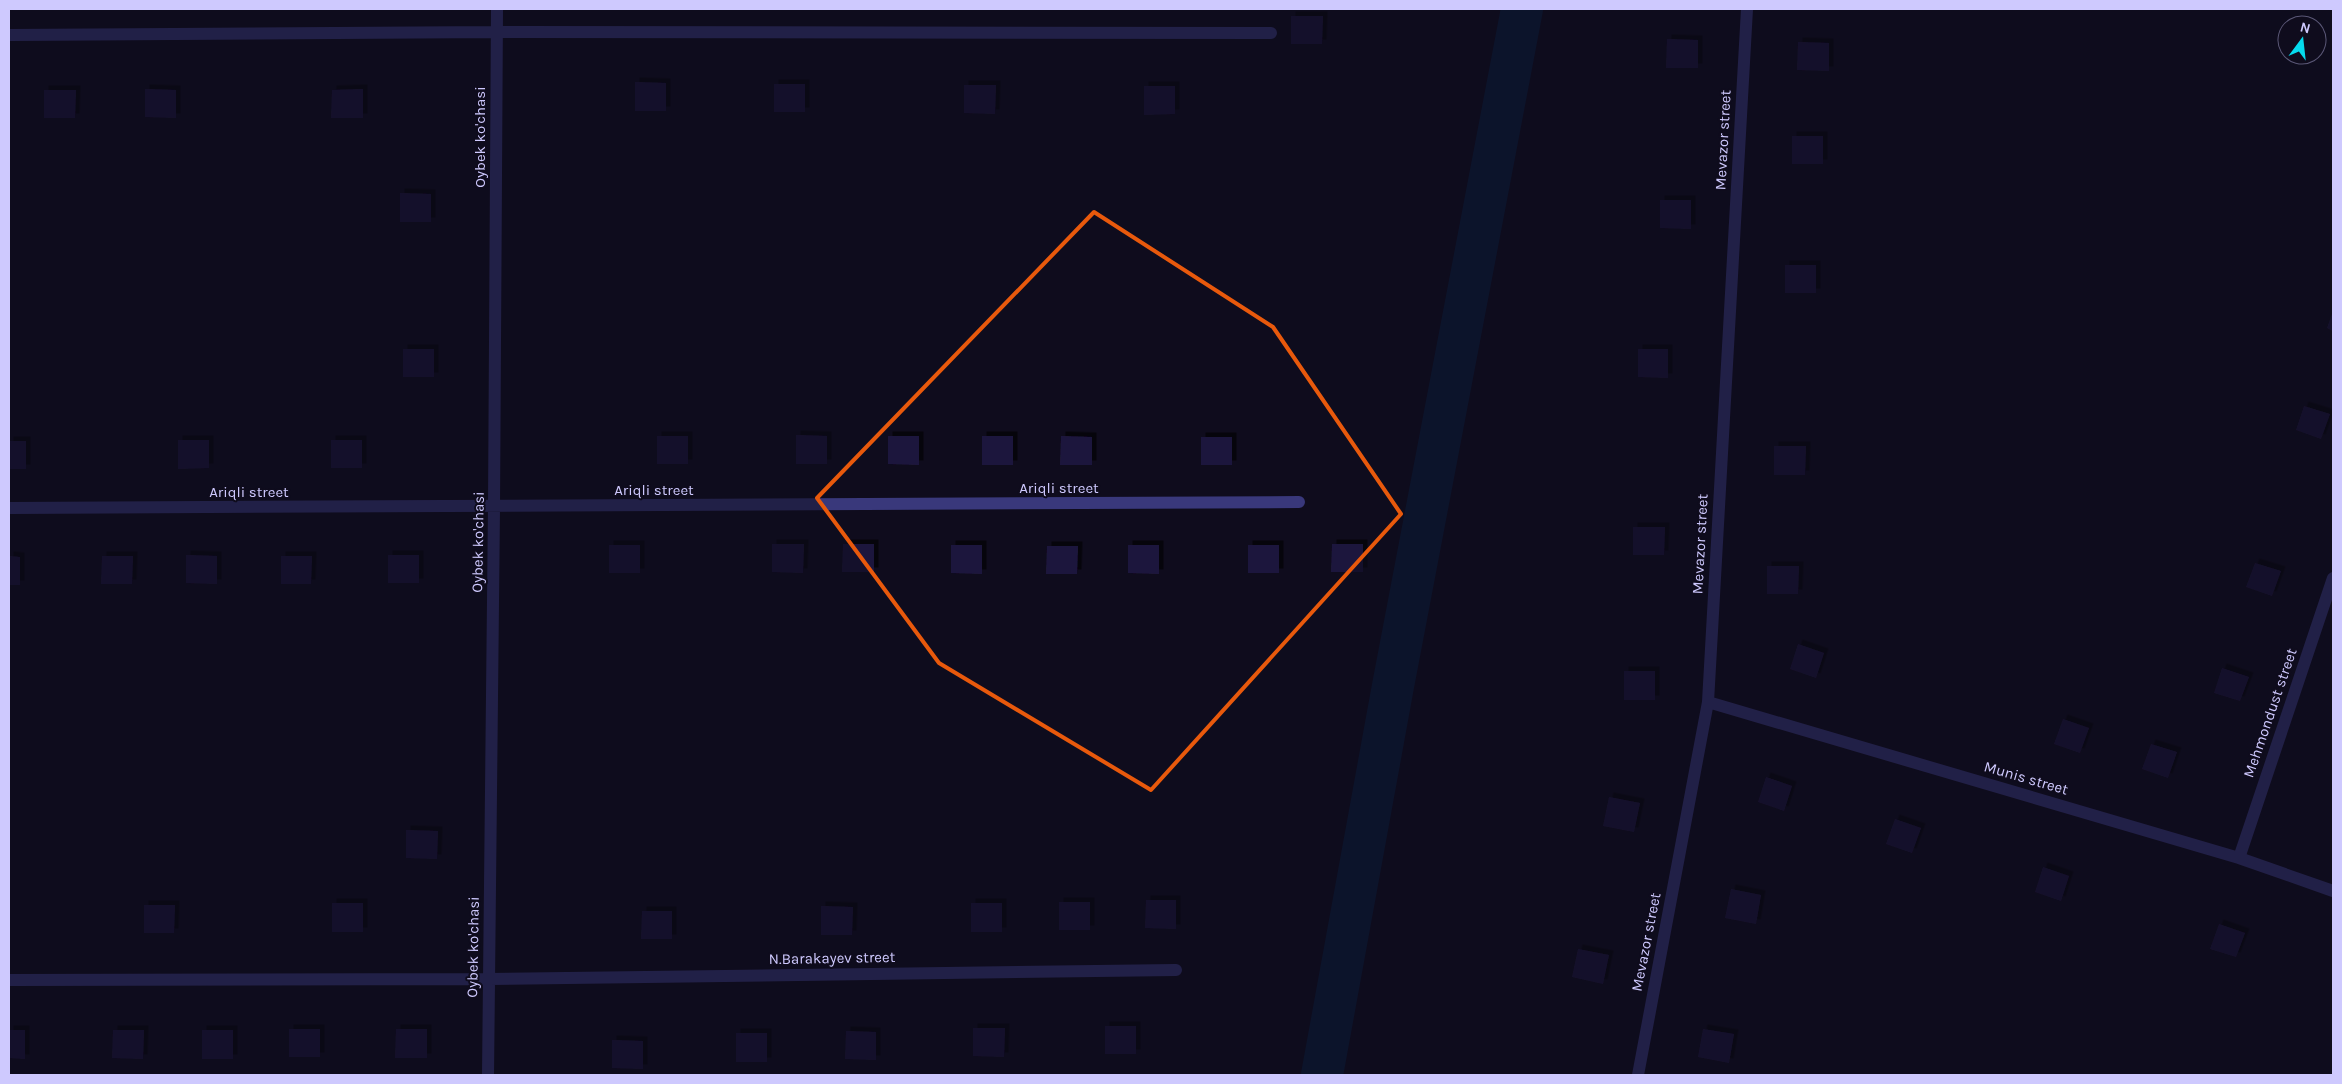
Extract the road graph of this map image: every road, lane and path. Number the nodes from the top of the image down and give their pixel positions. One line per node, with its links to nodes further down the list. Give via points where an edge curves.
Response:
1 (497, 9): 3 (street, Oybek ko'chasi)
2 (1747, 9): 10 (street, Mevazor street)
3 (497, 32): 4 (street); 5 (street); 8 (street, Oybek ko'chasi)
4 (1271, 33)
5 (9, 36)
6 (1299, 502): 8 (street, Ariqli street)
7 (9, 508): 8 (street, Ariqli street)
8 (494, 508): 14 (street, Oybek ko'chasi)
9 (2333, 578): 11 (street, Mehmondust street)
10 (1708, 702): 11 (street, Munis street); 17 (street, Mevazor street)
11 (2238, 858): 12 (street, Munis street)
12 (2333, 891)
13 (1176, 970): 14 (street, N.Barakayev street)
14 (489, 979): 15 (street, N.Barakayev street); 16 (street, Oybek ko'chasi)
15 (9, 980)
16 (488, 1075)
17 (1638, 1075)

